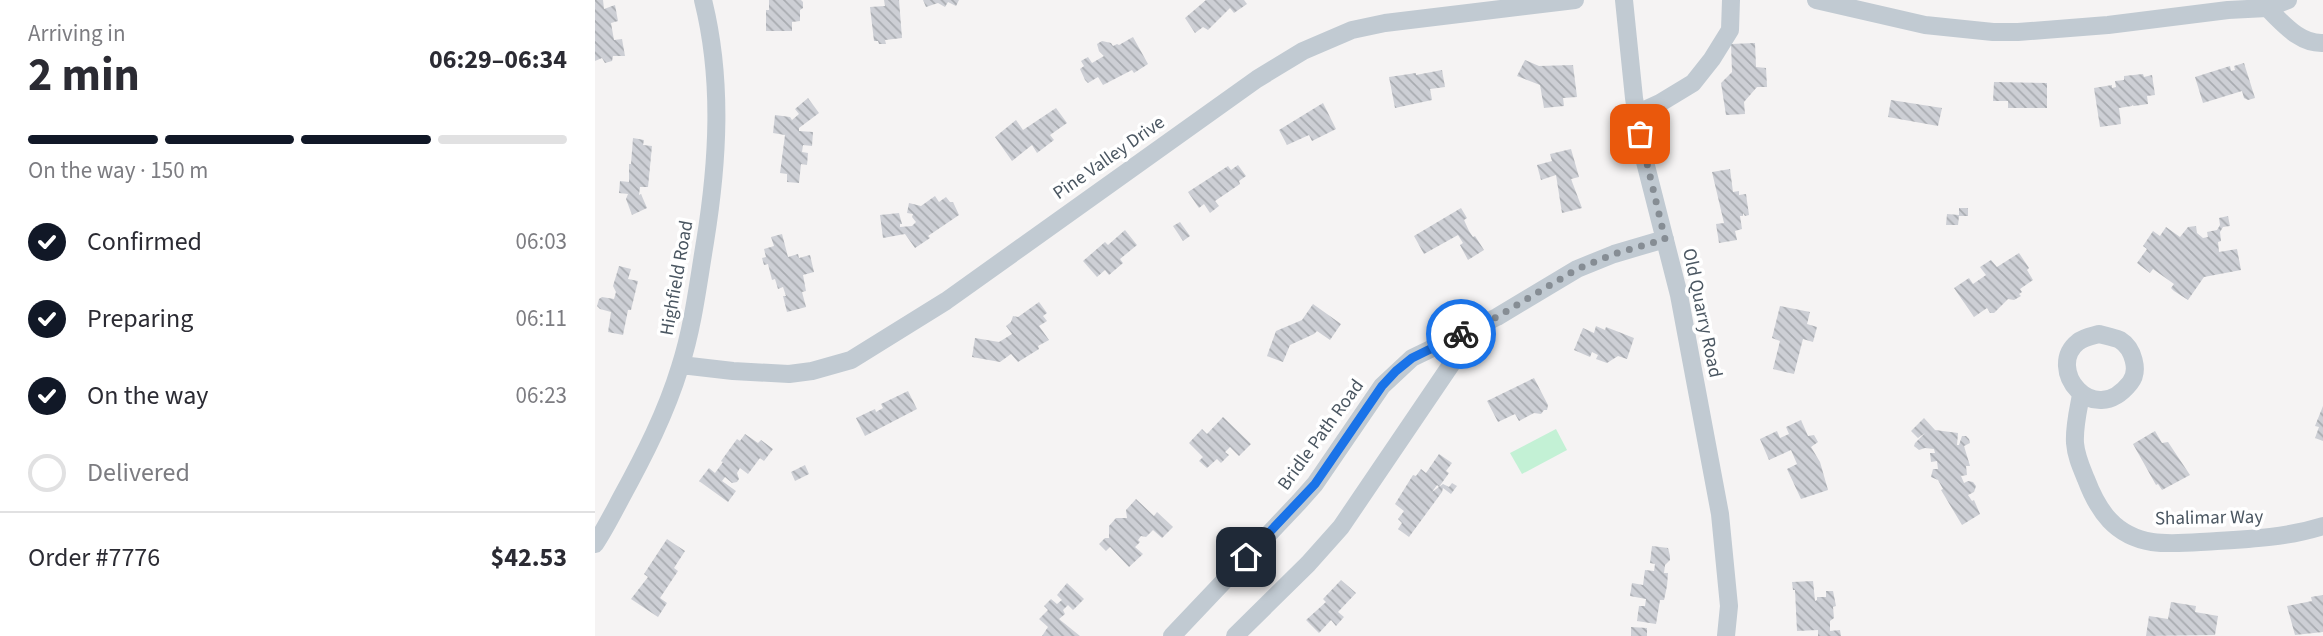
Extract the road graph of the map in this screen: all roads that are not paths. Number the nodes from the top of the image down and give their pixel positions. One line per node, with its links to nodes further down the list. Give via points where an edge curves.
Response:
1 (703, 0): 12 (street, Highfield Road, via 713,54 714,186 695,309)
2 (1575, 0): 12 (street, Pine Valley Drive, via 1385,23 1352,30 1303,51 946,301 851,360 789,374)
3 (1624, 0): 9 (street, Old Quarry Road)
4 (1731, 0): 9 (street, via 1730,30 1693,83)
5 (1816, 0): 7 (street, via 1925,26 1993,32)
6 (2288, 0): 7 (street)
7 (2267, 8): 8 (street, via 2302,39)
8 (2323, 43)
9 (1636, 114): 10 (street, Old Quarry Road)
10 (1665, 239): 11 (street, Bridle Path Road, via 1577,269); 18 (street, Old Quarry Road, via 1720,514 1729,606)
11 (1497, 317): 16 (street, Bridle Path Road, via 1412,358 1396,371 1315,484); 17 (street, Bridle Path Road, via 1461,350 1341,527)
12 (681, 365): 15 (street, Highfield Road, via 642,461)
13 (2081, 395): 14 (street, Shalimar Way, via 2075,427 2078,458 2106,519 2126,534 2170,543 2258,539)
14 (2323, 526)
15 (595, 544)
16 (1172, 636)
17 (1235, 636)
18 (1726, 636)

